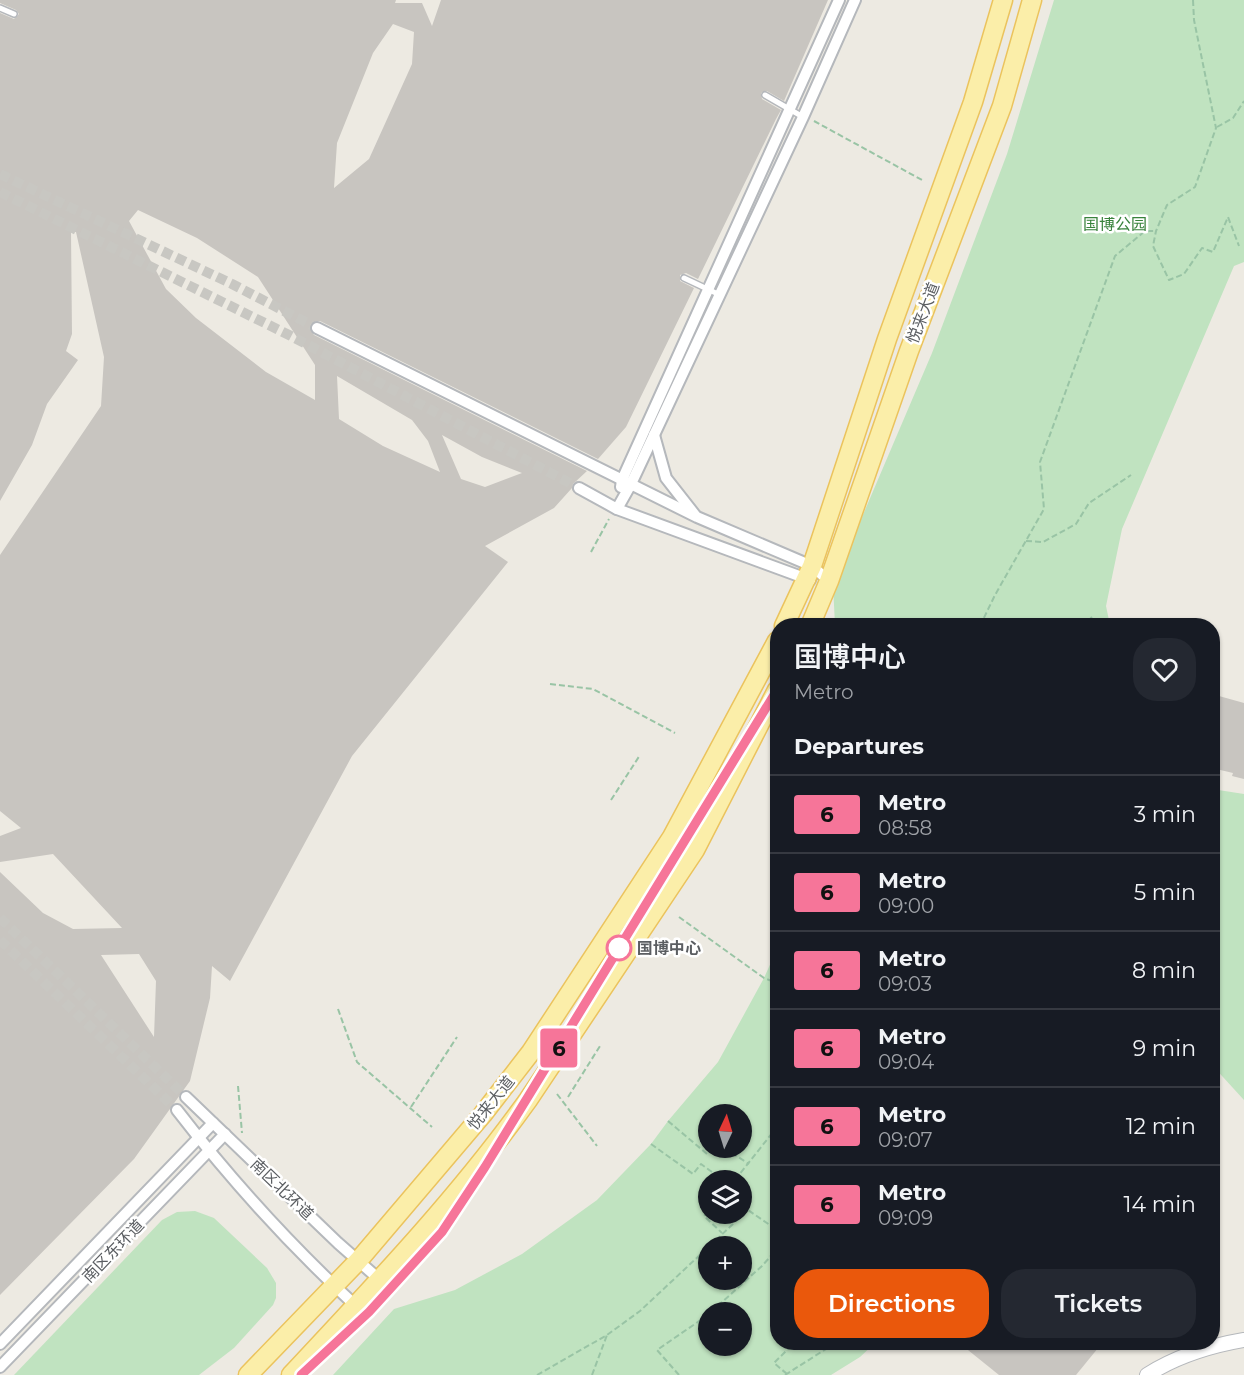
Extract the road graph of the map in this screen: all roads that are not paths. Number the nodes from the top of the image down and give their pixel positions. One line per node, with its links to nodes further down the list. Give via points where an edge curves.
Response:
1 (839, 0): 8 (street)
2 (855, 0): 9 (street)
3 (1003, 0): 19 (main road, 悦来大道, via 973,102 887,339)
4 (1032, 0): 20 (main road, 悦来大道, via 1002,106 909,351)
5 (0, 8): 6 (lane)
6 (14, 14)
7 (765, 95): 8 (lane)
8 (791, 110): 9 (lane); 11 (street)
9 (803, 117): 12 (street)
10 (684, 278): 11 (lane)
11 (709, 290): 12 (lane); 15 (street)
12 (720, 295): 14 (street)
13 (317, 328): 15 (street)
14 (654, 435): 15 (street); 18 (street, via 666,478)
15 (626, 482): 17 (street); 18 (street)
16 (579, 488): 17 (street)
17 (617, 509): 19 (street)
18 (697, 517): 19 (street)
19 (809, 573): 20 (street); 21 (main road, 悦来大道)
20 (829, 581): 22 (main road, 悦来大道)
21 (788, 618)
22 (813, 618)
23 (770, 654): 31 (main road, 悦来大道, via 672,837 555,1018 509,1082)
24 (770, 704): 32 (main road, 悦来大道, via 695,850 576,1031 505,1132)
25 (186, 1097): 27 (street, 南区北环道)
26 (177, 1110): 29 (street, 南区北环道)
27 (213, 1122): 28 (street, 南区北环道); 29 (street, 南区东环道)
28 (225, 1134): 30 (street, 南区东环道); 31 (street, 南区北环道)
29 (198, 1138): 30 (street, 南区北环道); 36 (street, 南区东环道)
30 (209, 1152): 33 (street, 南区北环道); 39 (street, 南区东环道)
31 (358, 1261): 32 (street, 南区北环道); 33 (main road, 悦来大道)
32 (380, 1280): 34 (main road, 悦来大道)
33 (333, 1285): 34 (street, 南区北环道); 40 (main road, 悦来大道)
34 (356, 1305): 41 (main road, 悦来大道)
35 (1244, 1340): 37 (street)
36 (0, 1344)
37 (1220, 1344)
38 (1202, 1350): 42 (street, via 1166,1363)
39 (0, 1367)
40 (248, 1375)
41 (291, 1375)
42 (1147, 1375)

